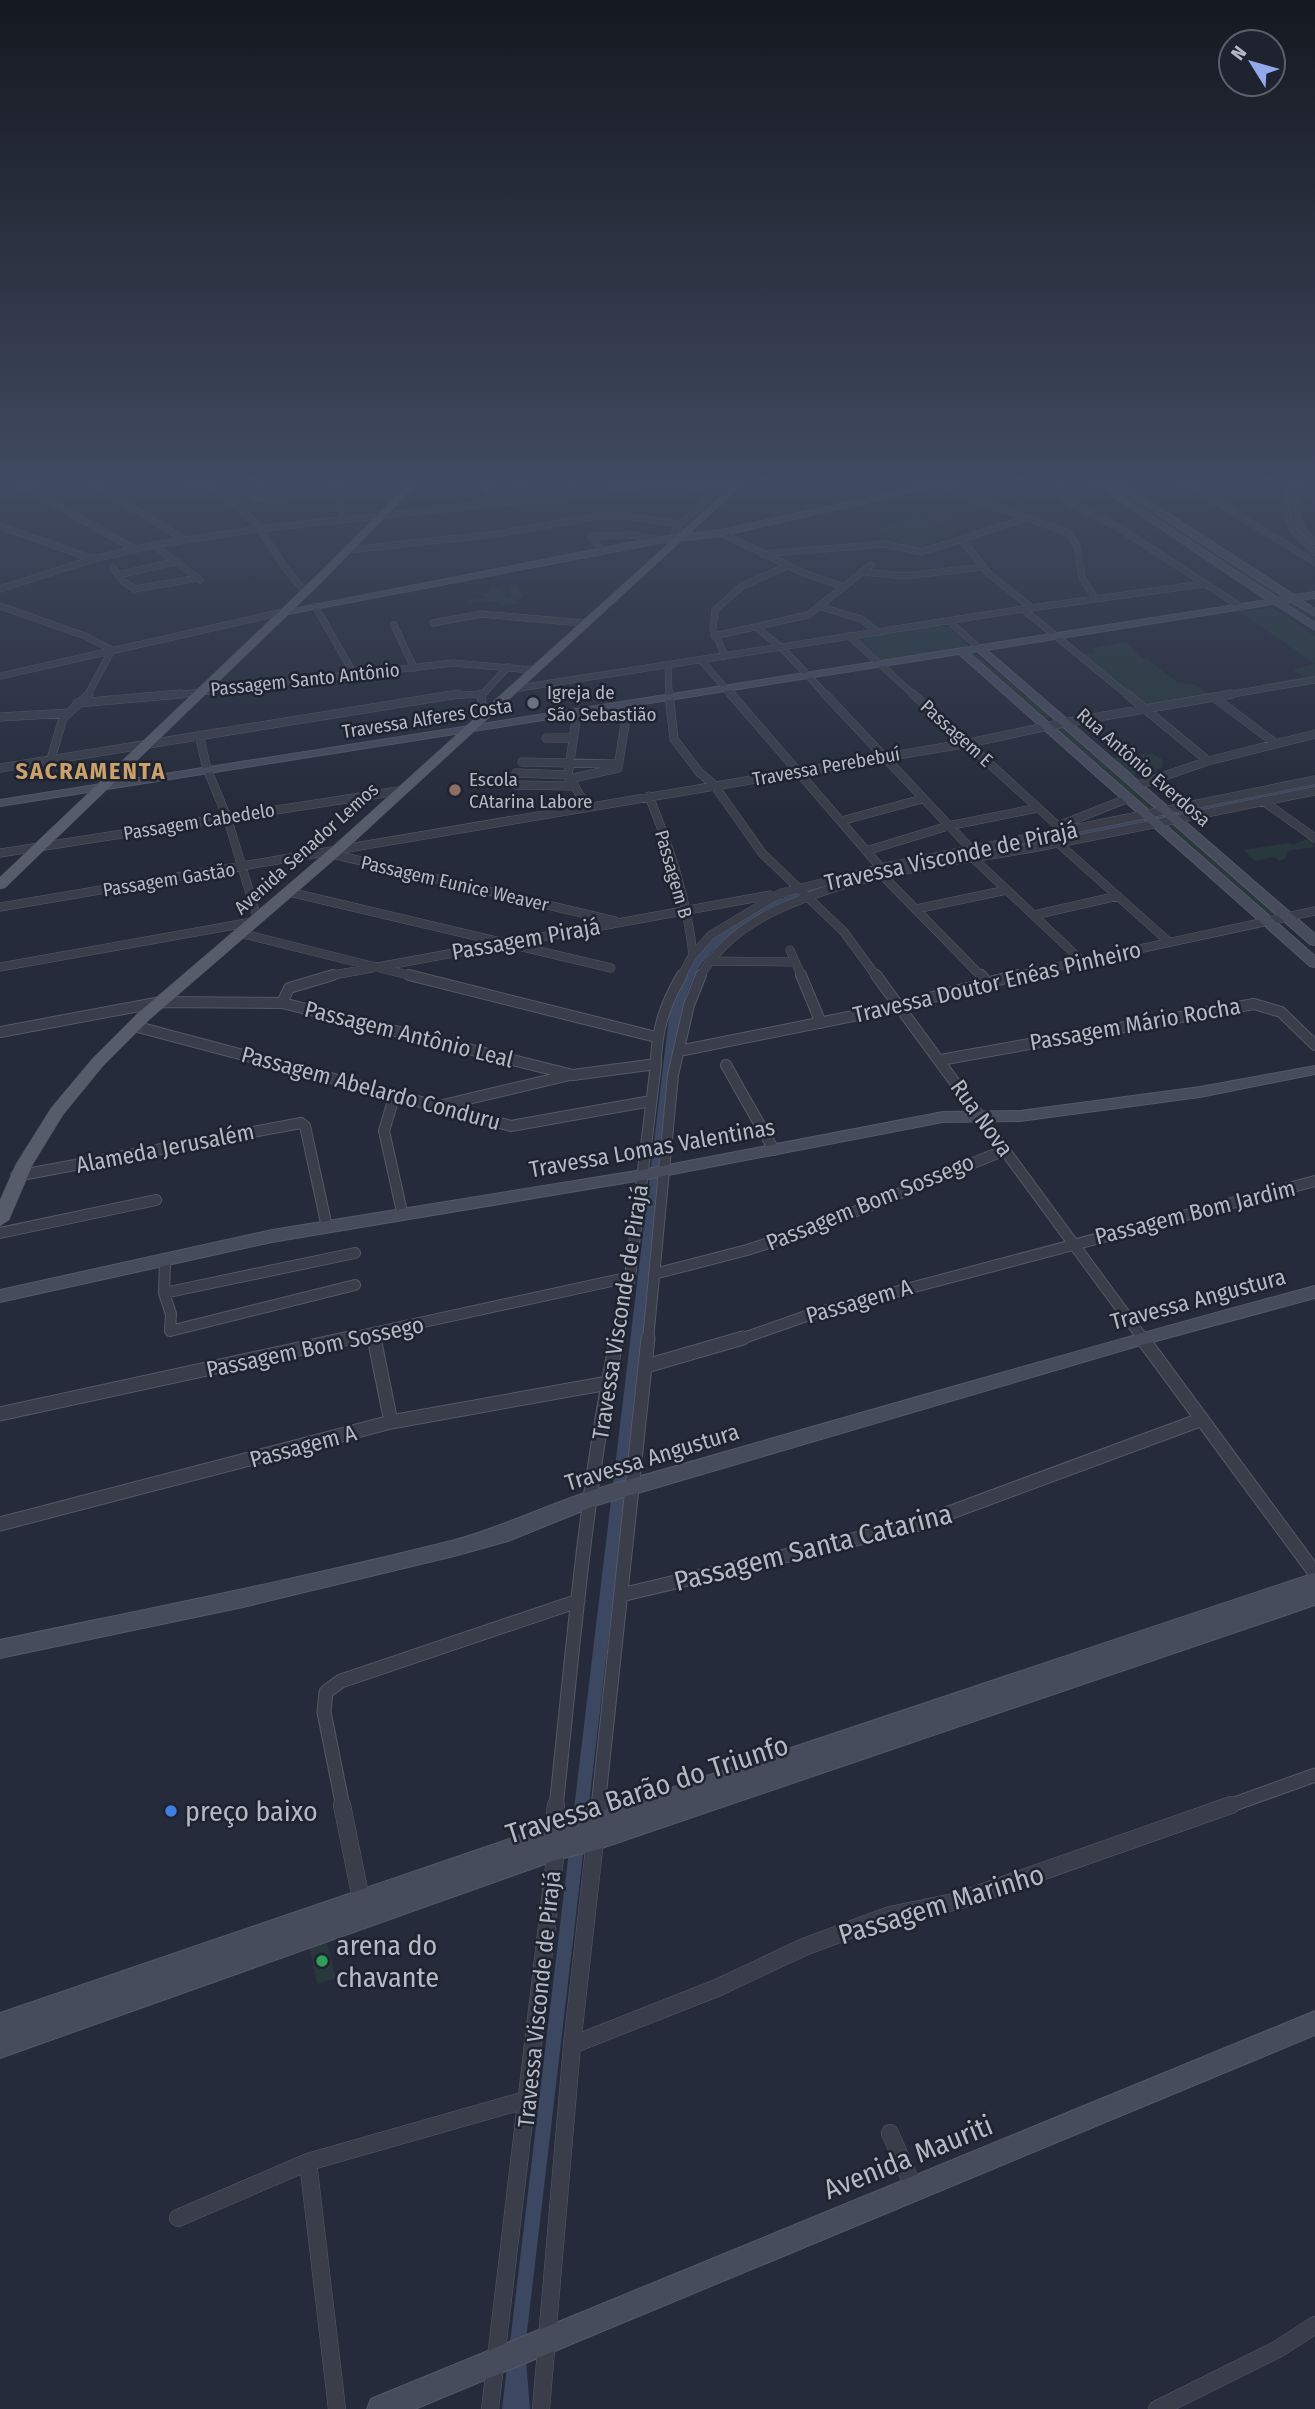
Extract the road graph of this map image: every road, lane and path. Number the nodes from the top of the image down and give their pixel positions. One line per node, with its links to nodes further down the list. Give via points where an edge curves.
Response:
1 (402, 589): 17 (street)
2 (620, 589): 26 (main road, Avenida Senador Lemos)
3 (739, 589): 31 (street, via 713,612)
4 (841, 589): 18 (street)
5 (1010, 589): 20 (street)
6 (1089, 589): 13 (street)
7 (1162, 589): 13 (street)
8 (1213, 589): 19 (street)
9 (1257, 589): 15 (street)
10 (1278, 589): 14 (street)
11 (306, 591): 22 (main road)
12 (1315, 595): 14 (street, Travessa Alferes Costa)
13 (1095, 598): 20 (street)
14 (1293, 599): 15 (street, Travessa Alferes Costa); 23 (street)
15 (1275, 602): 19 (street, Travessa Alferes Costa); 28 (street)
16 (0, 606): 36 (street)
17 (315, 606): 22 (street); 45 (street)
18 (821, 607): 29 (street, via 808,615); 30 (street, via 861,619)
19 (1241, 607): 33 (street, Travessa Alferes Costa)
20 (1032, 608): 21 (street)
21 (1023, 609): 24 (street); 33 (street)
22 (283, 612): 36 (street); 51 (main road)
23 (1315, 613)
24 (950, 621): 30 (street); 35 (street, Rua Antônio Everdosa)
25 (433, 623): 26 (street, via 481,614)
26 (583, 623): 44 (main road, Avenida Senador Lemos)
27 (394, 625): 43 (street)
28 (1315, 627)
29 (757, 628): 31 (street); 34 (street)
30 (878, 632): 32 (street)
31 (714, 636): 38 (street)
32 (849, 636): 34 (street); 40 (street, Passagem E)
33 (1057, 637): 35 (street, Travessa Alferes Costa); 57 (street)
34 (782, 648): 38 (street); 47 (street)
35 (979, 649): 37 (street, Travessa Alferes Costa); 62 (street, Rua Antônio Everdosa)
36 (112, 650): 46 (street); 55 (street, via 90,692)
37 (962, 652): 40 (street, Travessa Alferes Costa); 63 (street, Rua Antônio Everdosa)
38 (725, 656): 39 (street)
39 (701, 660): 41 (street); 49 (street)
40 (882, 665): 47 (street, Travessa Alferes Costa); 69 (street, Passagem E)
41 (668, 666): 50 (street); 53 (street, Rua Nova)
42 (508, 667): 43 (street, Passagem Santo Antônio, via 461,663); 44 (street, Passagem Santo Antônio); 52 (street)
43 (414, 668): 45 (street, Passagem Santo Antônio)
44 (532, 670): 50 (main road, Avenida Senador Lemos)
45 (354, 674): 51 (street, Passagem Santo Antônio)
46 (0, 676)
47 (807, 677): 49 (street, Travessa Alferes Costa); 72 (street)
48 (1315, 680): 54 (street, Travessa Perebebuí)
49 (728, 688): 53 (street, Travessa Alferes Costa); 80 (street)
50 (513, 689): 60 (main road, Avenida Senador Lemos)
51 (200, 691): 55 (street, Passagem Santo Antônio); 71 (main road)
52 (481, 694): 60 (street); 65 (street)
53 (668, 698): 56 (street, Travessa Alferes Costa); 85 (street, Rua Nova, via 674,739)
54 (1215, 698): 57 (street, Travessa Perebebuí); 70 (street)
55 (78, 703): 58 (street)
56 (628, 705): 59 (street, Travessa Alferes Costa); 77 (street)
57 (1142, 709): 62 (street, Travessa Perebebuí); 74 (street)
58 (69, 713): 61 (street); 73 (street, via 63,718)
59 (577, 713): 64 (street, Travessa Alferes Costa); 68 (street)
60 (483, 715): 64 (main road, Avenida Senador Lemos)
61 (0, 717)
62 (1063, 723): 63 (street, Travessa Perebebuí); 86 (street, Rua Antônio Everdosa)
63 (1048, 726): 69 (street, Travessa Perebebuí); 91 (street, Rua Antônio Everdosa)
64 (467, 730): 79 (street, Travessa Alferes Costa); 88 (main road, Avenida Senador Lemos)
65 (199, 735): 71 (street); 79 (street)
66 (1313, 737): 70 (street)
67 (546, 738): 68 (street)
68 (572, 738): 76 (street)
69 (969, 743): 72 (street, Travessa Perebebuí); 96 (street, Passagem E)
70 (1275, 743): 74 (street)
71 (147, 744): 73 (street); 87 (main road)
72 (881, 756): 80 (street, Travessa Perebebuí); 92 (street)
73 (51, 759): 78 (street)
74 (1208, 761): 86 (street)
75 (522, 762): 76 (street)
76 (569, 764): 77 (street); 82 (street)
77 (617, 767): 82 (street)
78 (0, 768)
79 (207, 769): 87 (street, Travessa Alferes Costa); 98 (street)
80 (798, 771): 85 (street, Travessa Perebebuí); 100 (street)
81 (516, 773): 82 (street)
82 (570, 780): 84 (street); 95 (street)
83 (1315, 780): 97 (street, Travessa Visconde de Pirajá)
84 (516, 785)
85 (714, 785): 90 (street, Travessa Perebebuí); 114 (street, Rua Nova, via 762,853)
86 (1138, 785): 97 (street, Rua Antônio Everdosa)
87 (105, 786): 94 (street, Travessa Alferes Costa); 104 (main road)
88 (398, 791): 98 (street, Passagem Cabedelo); 106 (main road, Avenida Senador Lemos)
89 (1315, 791): 93 (street, Travessa Visconde de Pirajá)
90 (649, 796): 95 (street, Travessa Perebebuí); 119 (street, Passagem B)
91 (1129, 798): 99 (street, Rua Antônio Everdosa); 102 (street)
92 (922, 799): 100 (street); 101 (street)
93 (1263, 801): 97 (street, Travessa Visconde de Pirajá); 103 (street)
94 (0, 803)
95 (587, 807): 106 (street, Travessa Perebebuí)
96 (1038, 808): 101 (street); 102 (street, Passagem E)
97 (1172, 816): 99 (street, Travessa Visconde de Pirajá); 122 (street, Rua Antônio Everdosa)
98 (227, 817): 104 (street, Passagem Cabedelo); 109 (street)
99 (1154, 819): 102 (street, Travessa Visconde de Pirajá); 124 (street, Rua Antônio Everdosa)
100 (841, 821): 105 (street)
101 (948, 826): 105 (street); 108 (street)
102 (1059, 834): 108 (street, Travessa Visconde de Pirajá); 116 (street, Passagem E)
103 (1315, 838)
104 (40, 846): 107 (street, Passagem Cabedelo); 111 (main road)
105 (866, 851): 110 (street)
106 (335, 852): 109 (street, Passagem Gastão); 113 (main road, Avenida Senador Lemos); 125 (street, Passagem Eunice Weaver)
107 (0, 853)
108 (973, 854): 110 (street, Travessa Visconde de Pirajá); 112 (street)
109 (240, 868): 117 (street, Passagem Gastão); 123 (street)
110 (883, 873): 114 (street, Travessa Visconde de Pirajá); 118 (street)
111 (0, 885)
112 (1007, 890): 118 (street); 121 (street)
113 (289, 892): 123 (main road, Avenida Senador Lemos); 129 (street)
114 (805, 892): 115 (street, Travessa Visconde de Pirajá); 132 (street, Travessa Visconde de Pirajá, via 725,943); 142 (street, Rua Nova, via 835,920)
115 (781, 893): 119 (street, Passagem Pirajá); 131 (street, Travessa Visconde de Pirajá, via 735,918)
116 (1118, 897): 121 (street); 127 (street, Passagem E)
117 (0, 907)
118 (916, 909): 139 (street)
119 (688, 910): 125 (street, Passagem Pirajá); 131 (street, Passagem B)
120 (1315, 911): 122 (street, Travessa Doutor Enéas Pinheiro)
121 (1034, 915): 133 (street)
122 (1287, 916): 124 (street, Travessa Doutor Enéas Pinheiro); 128 (street, Rua Antônio Everdosa)
123 (255, 919): 126 (main road, Avenida Senador Lemos); 137 (street)
124 (1268, 921): 127 (street, Travessa Doutor Enéas Pinheiro); 135 (street, Rua Antônio Everdosa)
125 (620, 922): 129 (street, Passagem Pirajá)
126 (239, 933): 136 (street); 140 (main road, Avenida Senador Lemos)
127 (1169, 942): 133 (street, Travessa Doutor Enéas Pinheiro)
128 (1315, 942)
129 (508, 943): 136 (street, Passagem Pirajá); 138 (street)
130 (790, 950): 134 (street)
131 (693, 955): 146 (street, Travessa Visconde de Pirajá, via 670,996)
132 (710, 961): 134 (street); 148 (street, Travessa Visconde de Pirajá, via 697,978 686,1007)
133 (1083, 961): 139 (street, Travessa Doutor Enéas Pinheiro)
134 (794, 962): 143 (street)
135 (1315, 963)
136 (376, 966): 141 (street, Passagem Pirajá, via 295,985 286,991); 146 (street)
137 (0, 967)
138 (611, 968)
139 (987, 982): 142 (street, Travessa Doutor Enéas Pinheiro)
140 (161, 1002): 141 (street, Passagem Antônio Leal); 144 (main road, Avenida Senador Lemos); 145 (street, Passagem Antônio Leal)
141 (282, 1003): 153 (street, Passagem Antônio Leal)
142 (896, 1005): 143 (street, Travessa Doutor Enéas Pinheiro); 149 (street, Rua Nova)
143 (821, 1023): 148 (street, Travessa Doutor Enéas Pinheiro)
144 (134, 1026): 154 (street, Passagem Abelardo Conduru); 161 (main road, Avenida Senador Lemos, via 37,1139)
145 (0, 1032)
146 (656, 1037): 150 (street, Travessa Visconde de Pirajá)
147 (1315, 1045): 149 (street, Passagem Mário Rocha, via 1282,1012 1254,1003)
148 (679, 1051): 160 (street, Travessa Visconde de Pirajá)
149 (940, 1059): 157 (street, Rua Nova)
150 (656, 1064): 153 (street, Passagem Antônio Leal); 155 (street, Travessa Visconde de Pirajá)
151 (726, 1065): 158 (street)
152 (1315, 1070): 157 (street, Travessa Lomas Valentinas, via 1200,1092 1006,1118)
153 (573, 1074): 156 (street)
154 (395, 1094): 156 (street, Passagem Abelardo Conduru); 164 (street, via 384,1131)
155 (652, 1101): 156 (street, Passagem Abelardo Conduru, via 511,1126); 160 (street, Travessa Visconde de Pirajá)
156 (440, 1106)
157 (980, 1117): 158 (street, Travessa Lomas Valentinas, via 943,1117); 159 (street, Rua Nova)
158 (774, 1150): 160 (street, Travessa Lomas Valentinas)
159 (1005, 1150): 168 (street, Rua Nova); 171 (street, Passagem Bom Sossego, via 838,1220 729,1257)
160 (655, 1172): 164 (street, Travessa Lomas Valentinas); 171 (street, Travessa Visconde de Pirajá); 172 (street, Travessa Visconde de Pirajá)
161 (16, 1176): 165 (main road, Avenida Senador Lemos); 166 (street, Alameda Jerusalém, via 296,1123 305,1126)
162 (1315, 1181): 168 (street, Passagem Bom Jardim)
163 (156, 1200): 167 (street)
164 (402, 1212): 166 (street, Travessa Lomas Valentinas)
165 (0, 1220)
166 (327, 1227): 170 (street, Travessa Lomas Valentinas)
167 (0, 1233)
168 (1074, 1242): 178 (street, Rua Nova); 179 (street, Passagem A, via 812,1314)
169 (355, 1253): 175 (street)
170 (165, 1260): 175 (street); 176 (street, Travessa Lomas Valentinas)
171 (654, 1274): 179 (street, Travessa Visconde de Pirajá)
172 (630, 1277): 177 (street, Passagem Bom Sossego); 180 (street, Travessa Visconde de Pirajá)
173 (355, 1285): 175 (street, via 170,1331 171,1314)
174 (1315, 1292): 178 (street, Travessa Angustura)
175 (164, 1293)
176 (0, 1296)
177 (373, 1335): 181 (street, Passagem Bom Sossego); 183 (street)
178 (1141, 1339): 182 (street, Rua Nova); 184 (street, Travessa Angustura)
179 (646, 1366): 184 (street, Travessa Visconde de Pirajá)
180 (608, 1383): 183 (street, Passagem A); 185 (street, Travessa Visconde de Pirajá)
181 (0, 1414)
182 (1200, 1420): 187 (street, Rua Nova); 189 (street, Passagem Santa Catarina, via 919,1524)
183 (391, 1422): 186 (street, Passagem A)
184 (632, 1487): 185 (street, Travessa Angustura); 189 (street, Travessa Visconde de Pirajá)
185 (599, 1496): 191 (street, Travessa Visconde de Pirajá); 193 (street, Travessa Angustura, via 501,1535 454,1548)
186 (0, 1524)
187 (1315, 1573)
188 (1315, 1581): 192 (street, Travessa Barão do Triunfo)
189 (621, 1595): 195 (street, Travessa Visconde de Pirajá)
190 (1315, 1596): 192 (street, Travessa Barão do Triunfo)
191 (578, 1601): 196 (street, Travessa Visconde de Pirajá); 197 (street, via 341,1681 326,1692 324,1712)
192 (1244, 1613): 195 (street, Travessa Barão do Triunfo)
193 (0, 1649)
194 (1315, 1775): 201 (street, Passagem Marinho, via 1042,1874 957,1901 890,1915)
195 (595, 1832): 196 (street, Travessa Barão do Triunfo); 201 (street, Travessa Visconde de Pirajá)
196 (560, 1841): 197 (street, Travessa Barão do Triunfo); 203 (street, Travessa Visconde de Pirajá)
197 (363, 1910): 198 (street, Travessa Barão do Triunfo)
198 (181, 1973): 200 (street, Travessa Barão do Triunfo); 202 (street, Travessa Barão do Triunfo)
199 (1315, 2023): 206 (street, Avenida Mauriti)
200 (0, 2025)
201 (572, 2045): 209 (street, Travessa Visconde de Pirajá)
202 (0, 2046)
203 (529, 2099): 205 (street); 209 (street, Travessa Visconde de Pirajá)
204 (890, 2133): 206 (street)
205 (308, 2162): 207 (street); 210 (street)
206 (914, 2189): 209 (street, Avenida Mauriti)
207 (178, 2218)
208 (1315, 2325): 214 (street, via 1278,2349)
209 (516, 2353): 211 (street, Avenida Mauriti); 212 (street, Travessa Visconde de Pirajá); 213 (street, Travessa Visconde de Pirajá)
210 (337, 2409)
211 (381, 2409)
212 (490, 2409)
213 (541, 2409)
214 (1157, 2409)

